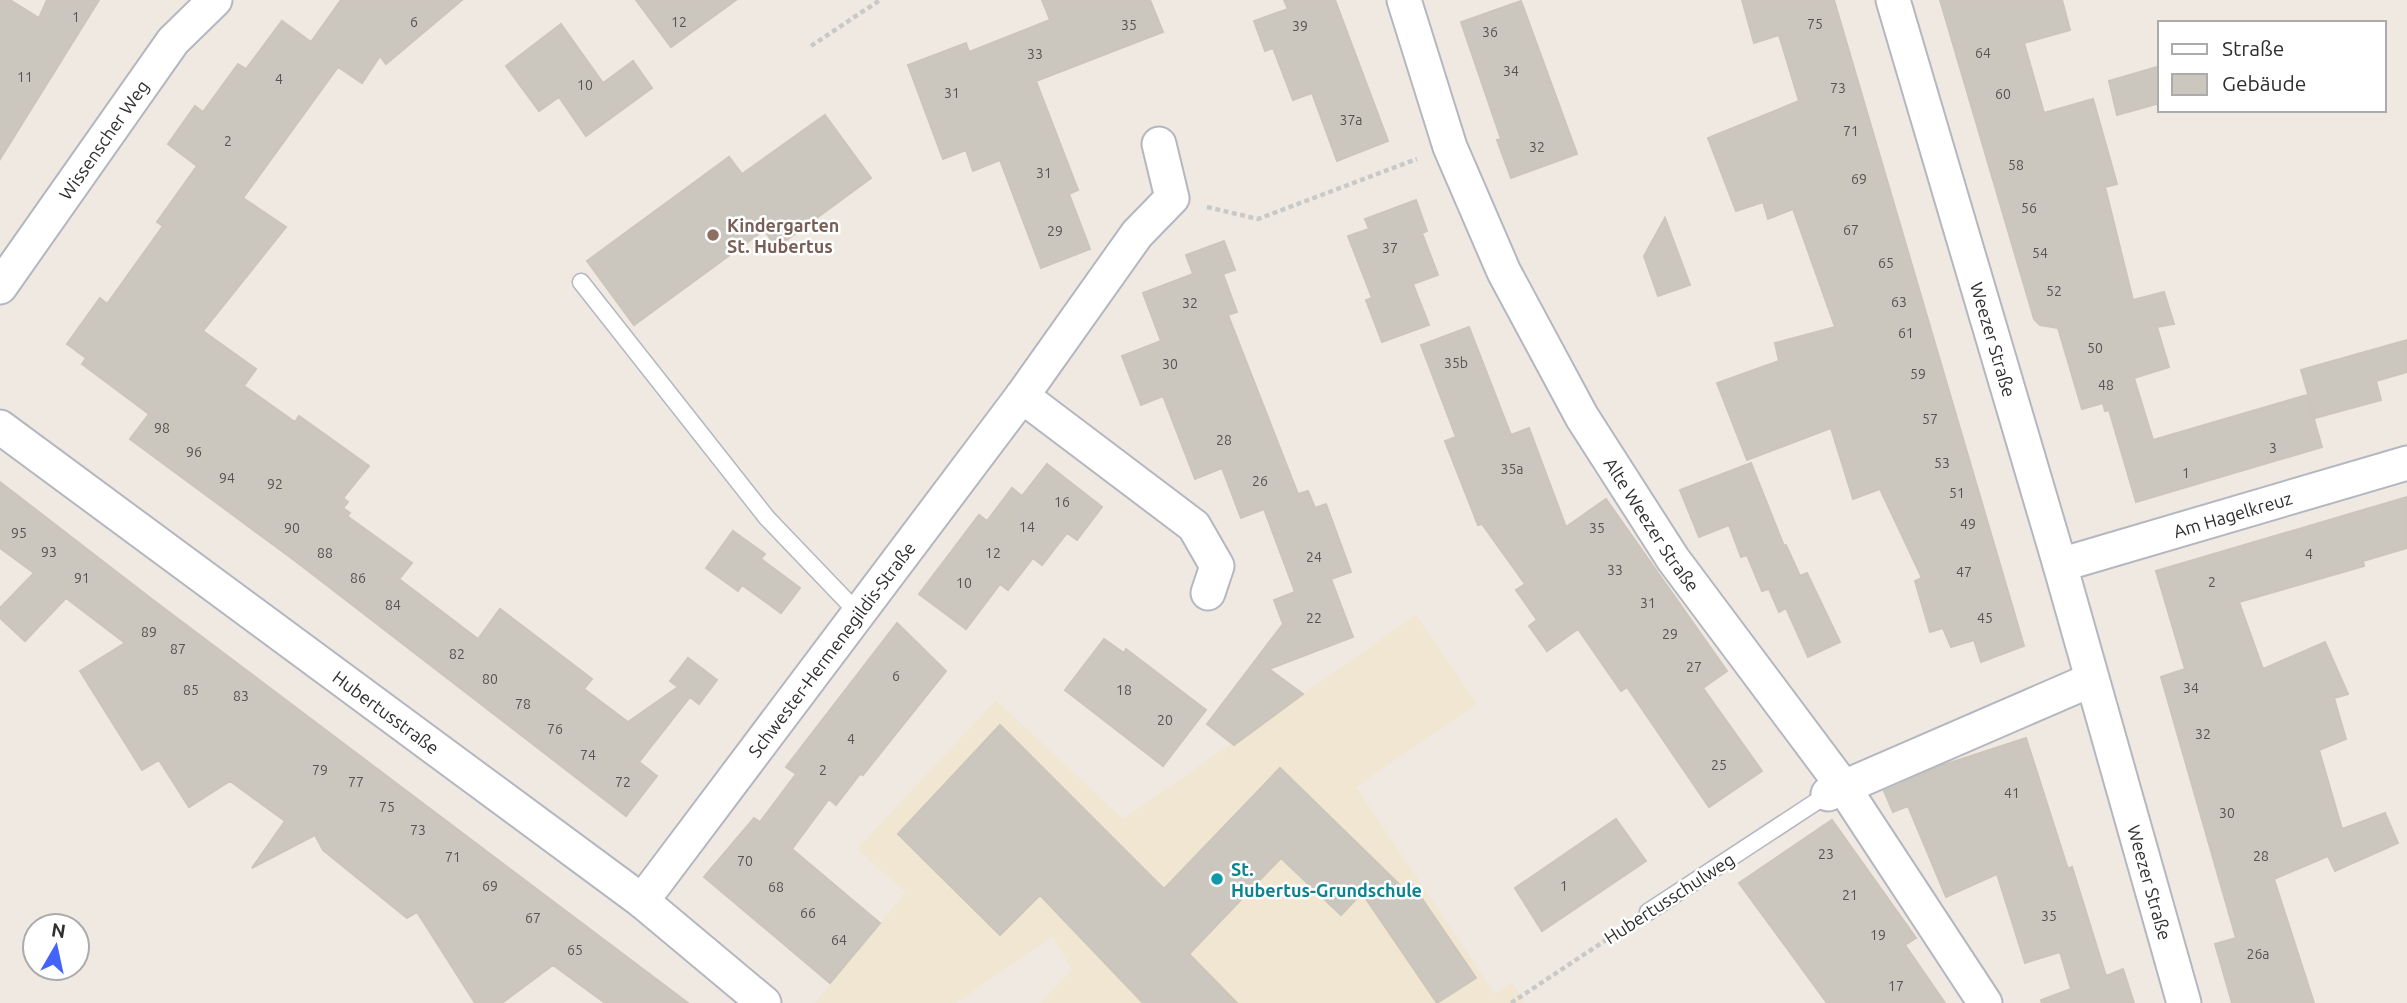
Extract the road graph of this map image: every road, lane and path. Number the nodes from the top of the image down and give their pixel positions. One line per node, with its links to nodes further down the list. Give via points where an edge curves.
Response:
1 (215, 0): 10 (street, Wissenscher Weg, via 173,41)
2 (880, 0): 5 (path)
3 (1404, 0): 7 (street, Alte Weezer Straße)
4 (1893, 0): 14 (street, Weezer Straße)
5 (811, 46)
6 (1159, 144): 8 (street)
7 (1450, 147): 8 (path, via 1258,219); 18 (street, Alte Weezer Straße, via 1504,272 1582,417 1673,559)
8 (1172, 198): 11 (street, Schwester-Hermenegildis-Straße, via 1137,234)
9 (581, 282): 16 (lane, via 767,518)
10 (0, 287)
11 (1022, 396): 15 (street, via 1194,526 1217,566); 16 (street, Schwester-Hermenegildis-Straße)
12 (0, 427): 19 (street, Hubertusstraße)
13 (2407, 463): 14 (street, Am Hagelkreuz)
14 (2060, 565): 17 (street, Weezer Straße)
15 (1208, 593)
16 (859, 614): 19 (street, Schwester-Hermenegildis-Straße)
17 (2091, 680): 18 (street); 24 (street, Weezer Straße)
18 (1835, 789): 20 (lane, Hubertusschulweg); 21 (street, Alte Weezer Straße)
19 (642, 901): 22 (street, Hubertusstraße)
20 (1648, 912): 23 (path, Hubertusschulweg)
21 (1978, 1001)
22 (764, 1003)
23 (1511, 1003)
24 (2184, 1003)

